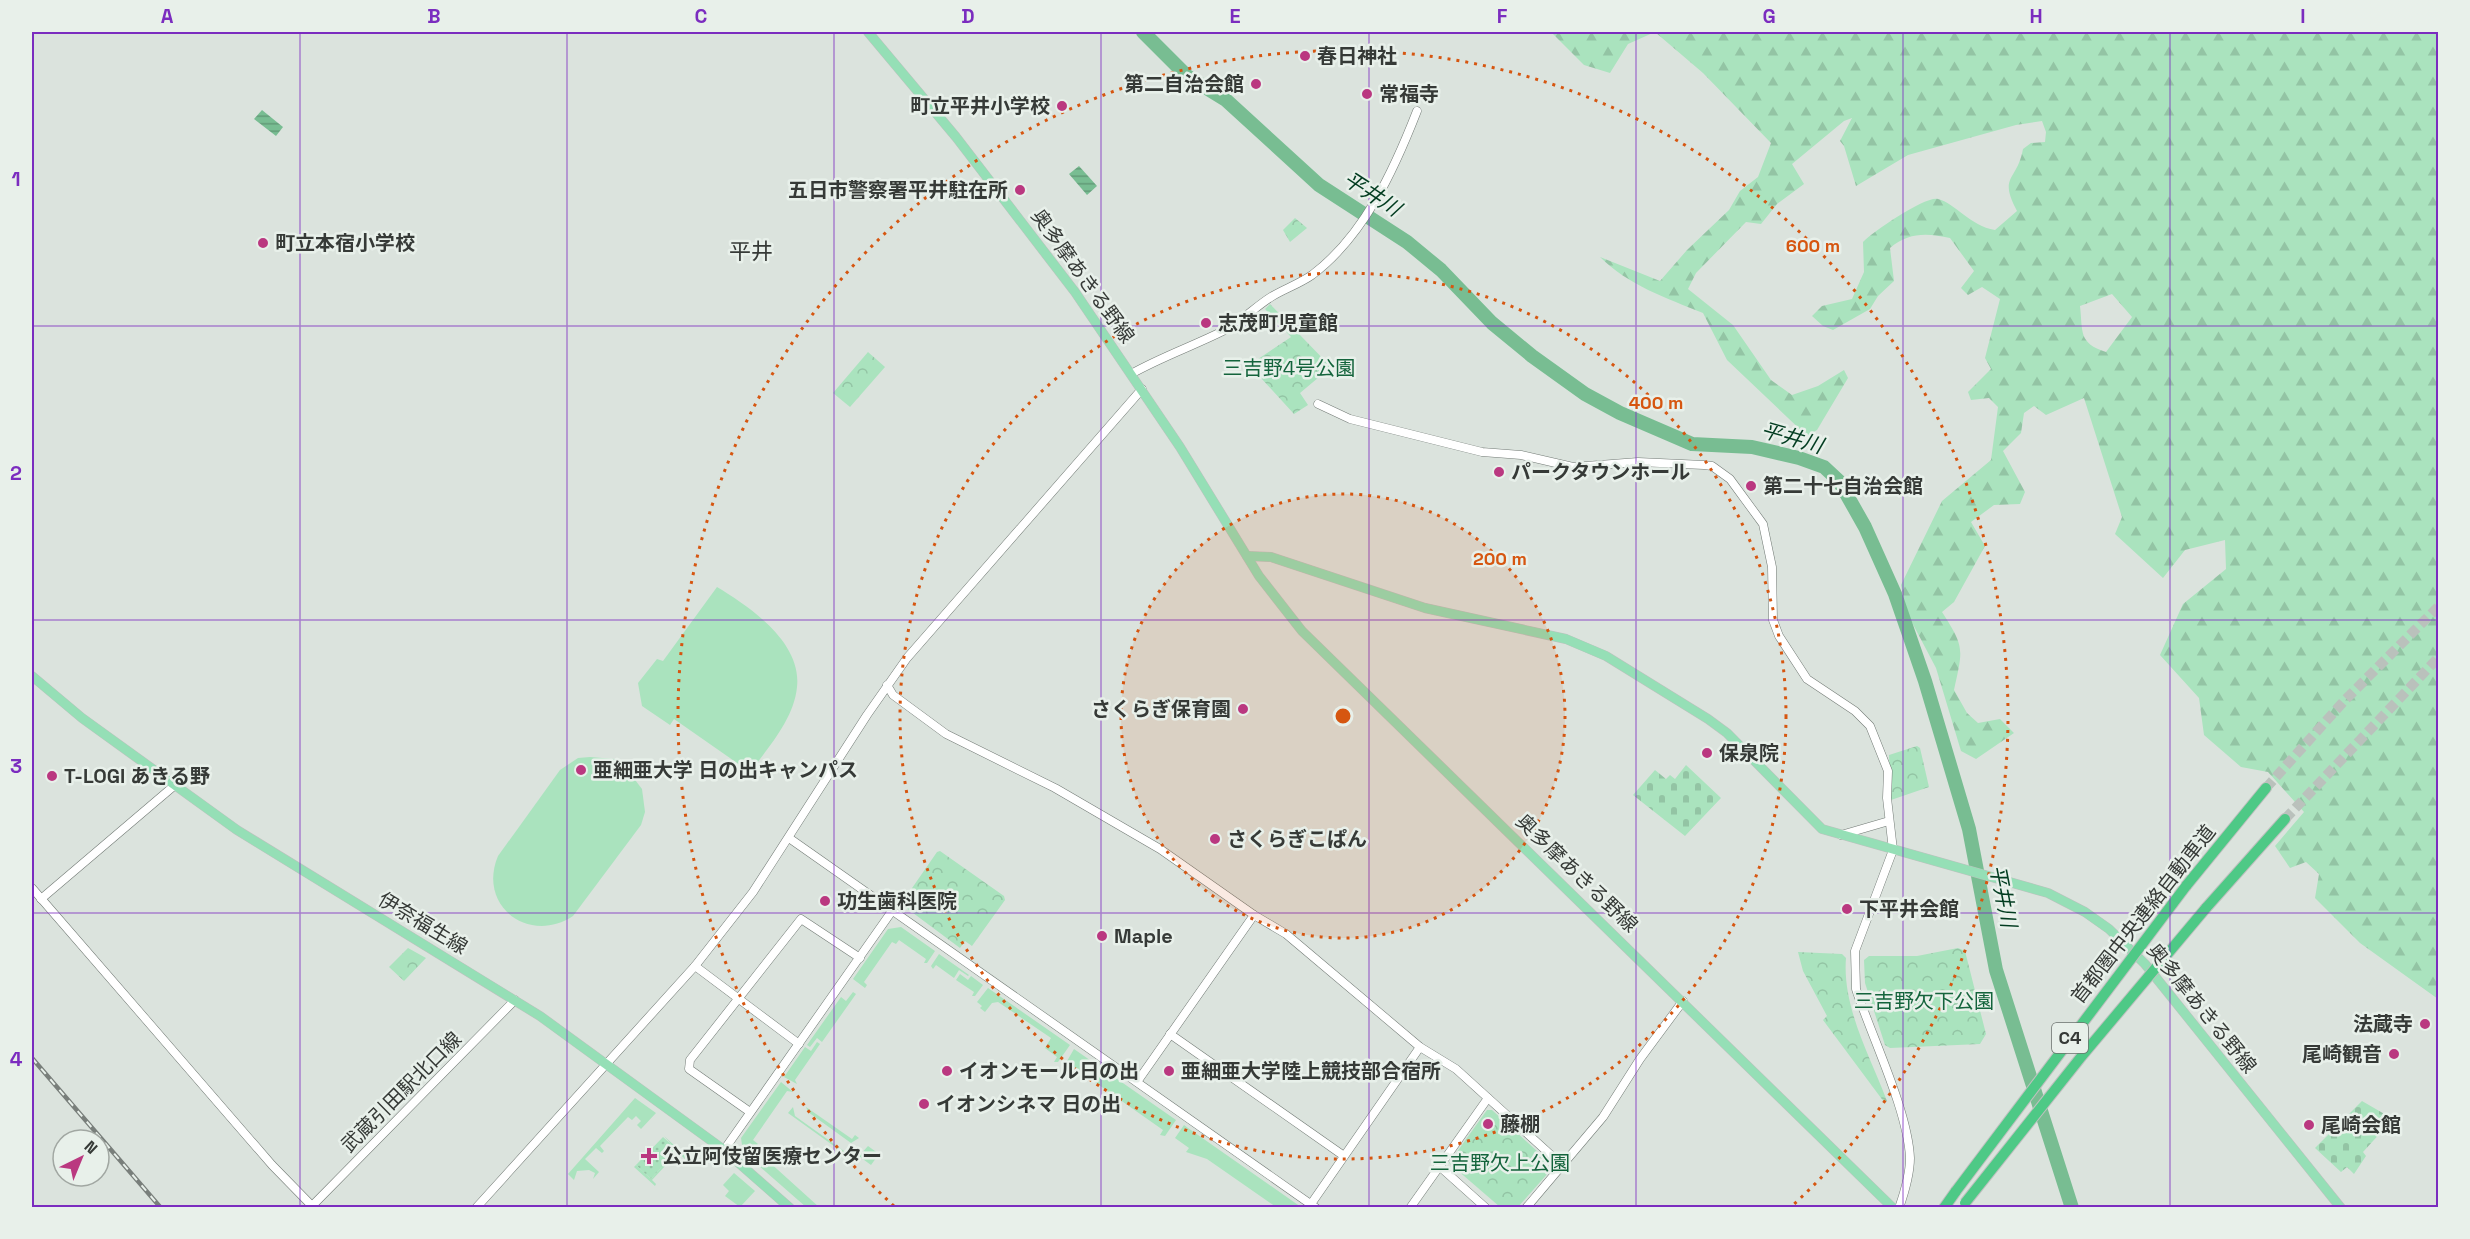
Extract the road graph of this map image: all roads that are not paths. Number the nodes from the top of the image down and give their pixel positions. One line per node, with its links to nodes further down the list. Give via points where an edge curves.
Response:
1 (868, 32): 3 (main road, 奥多摩あきる野線, via 1014,211)
2 (1417, 111): 3 (street, via 1399,158 1359,224 1334,256 1310,277 1270,298 1224,331)
3 (1131, 374): 4 (main road, 奥多摩あきる野線)
4 (1142, 389): 6 (main road, 奥多摩あきる野線); 8 (street)
5 (1317, 404): 12 (street, via 1350,419 1482,452 1521,455 1573,467 1638,462 1704,465 1724,473 1763,524 1772,567 1773,620 1788,652 1807,679 1855,711 1872,731 1888,771)
6 (1247, 556): 13 (main road, via 1271,557 1425,608 1535,630 1587,646 1727,733 1816,825); 24 (main road, 奥多摩あきる野線, via 1302,632)
7 (32, 676): 9 (main road, 伊奈福生線, via 82,718)
8 (887, 685): 14 (street); 19 (street, via 893,696 946,734 1065,793 1160,849)
9 (175, 785): 17 (street); 23 (main road, 伊奈福生線, via 308,874)
10 (2266, 788): 46 (highway, 首都圏中央連絡自動車道 / C4, bridge, via 2186,886)
11 (2285, 819): 36 (highway, 首都圏中央連絡自動車道 / C4, bridge, via 2081,1057)
12 (1889, 821): 13 (street); 15 (street)
13 (1840, 836): 15 (main road)
14 (789, 838): 18 (street); 21 (street)
15 (1893, 850): 45 (street, via 1860,933 1854,973 1908,1143 1909,1173); 47 (main road, 奥多摩あきる野線, via 2061,899 2121,939)
16 (32, 888): 17 (street)
17 (41, 899): 38 (street)
18 (892, 910): 20 (street); 29 (street)
19 (1254, 915): 25 (street); 27 (street, via 1295,941)
20 (860, 958): 22 (street, via 801,919); 26 (street)
21 (695, 966): 22 (street); 28 (street)
22 (740, 999): 26 (street); 31 (street, via 688,1065)
23 (515, 1000): 28 (main road, 伊奈福生線); 38 (street, 武蔵引田駅北口線)
24 (1683, 1000): 35 (street, via 1603,1117); 44 (main road, 奥多摩あきる野線)
25 (1170, 1034): 29 (street); 33 (street)
26 (799, 1044): 31 (street)
27 (1420, 1047): 30 (street, via 1456,1070); 33 (street)
28 (606, 1065): 32 (main road, 伊奈福生線); 39 (street)
29 (1137, 1082): 37 (street)
30 (1488, 1098): 34 (street); 35 (street)
31 (750, 1112): 32 (street)
32 (724, 1150): 40 (main road, 伊奈福生線)
33 (1344, 1156): 37 (street)
34 (1438, 1165): 41 (street); 42 (street)
35 (1563, 1166): 43 (street)
36 (1963, 1205)
37 (1313, 1206)
38 (312, 1207)
39 (476, 1208)
40 (790, 1208)
41 (1410, 1208)
42 (1486, 1208)
43 (1526, 1208)
44 (1893, 1208)
45 (1899, 1208)
46 (1944, 1208)
47 (2341, 1208)

